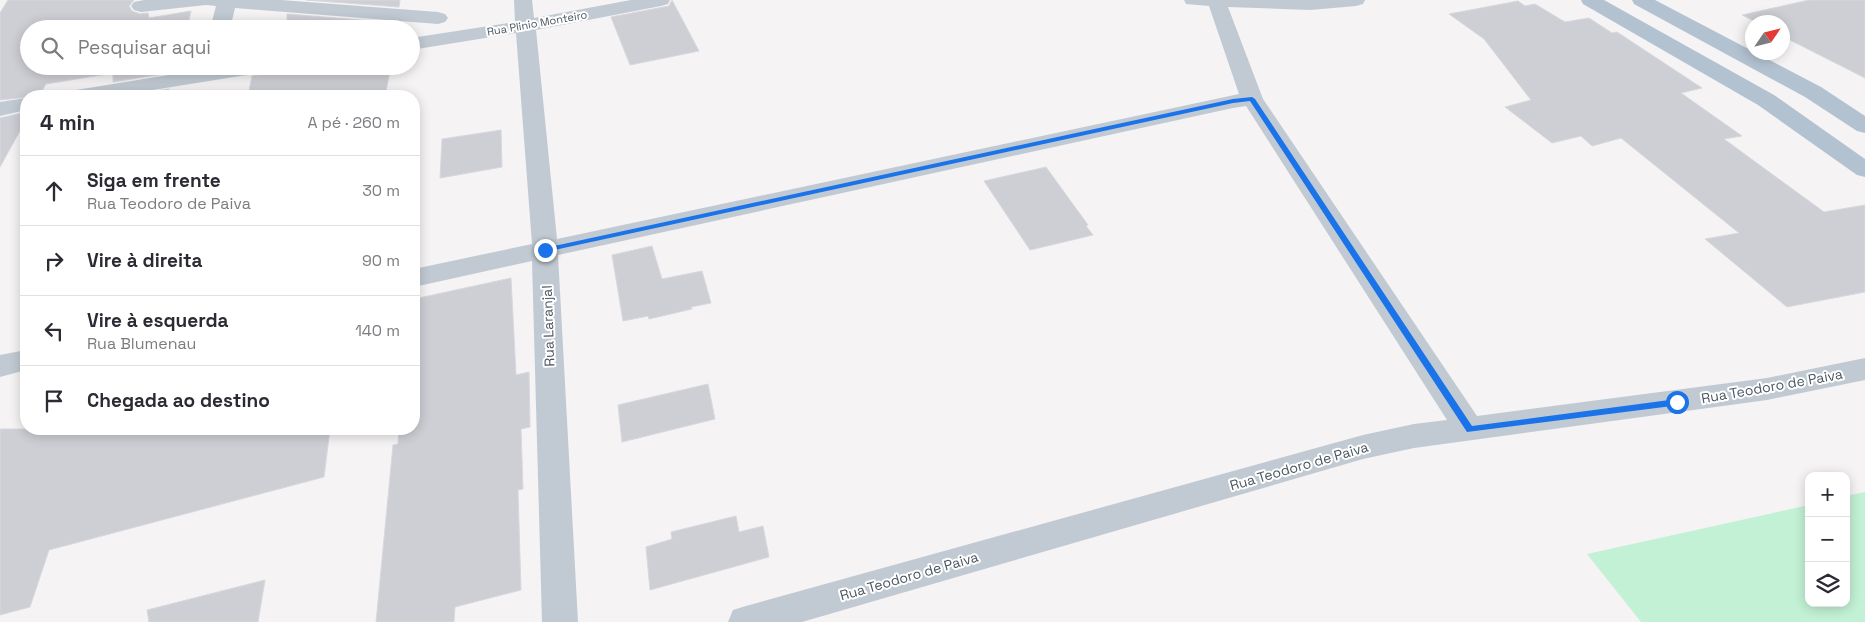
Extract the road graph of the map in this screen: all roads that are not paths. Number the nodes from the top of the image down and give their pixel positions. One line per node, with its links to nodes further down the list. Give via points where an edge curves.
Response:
1 (203, 0): 9 (street)
2 (661, 0): 10 (street, Rua Plinio Monteiro)
3 (1193, 0): 8 (street)
4 (1356, 0): 8 (street, via 1310,4)
5 (1590, 0): 18 (main road)
6 (1641, 0): 16 (main road)
7 (218, 1): 11 (street); 12 (street)
8 (1217, 2): 17 (street)
9 (141, 6)
10 (524, 13): 13 (street, Rua Plinio Monteiro); 23 (street, Rua Laranjal)
11 (438, 18)
12 (219, 20)
13 (420, 42)
14 (189, 75): 15 (street)
15 (108, 90)
16 (1813, 92): 18 (main road); 21 (main road)
17 (1252, 99): 23 (street); 28 (street)
18 (1766, 100): 22 (main road)
19 (20, 105): 20 (street)
20 (0, 108)
21 (1865, 126)
22 (1865, 170)
23 (545, 250): 24 (street); 29 (street, Rua Laranjal)
24 (420, 277)
25 (20, 361): 26 (street)
26 (0, 366)
27 (1865, 369): 28 (street, Rua Teodoro de Paiva, via 1767,389)
28 (1470, 430): 30 (street, Rua Teodoro de Paiva, via 1414,436 1363,447)
29 (560, 622)
30 (746, 622)

